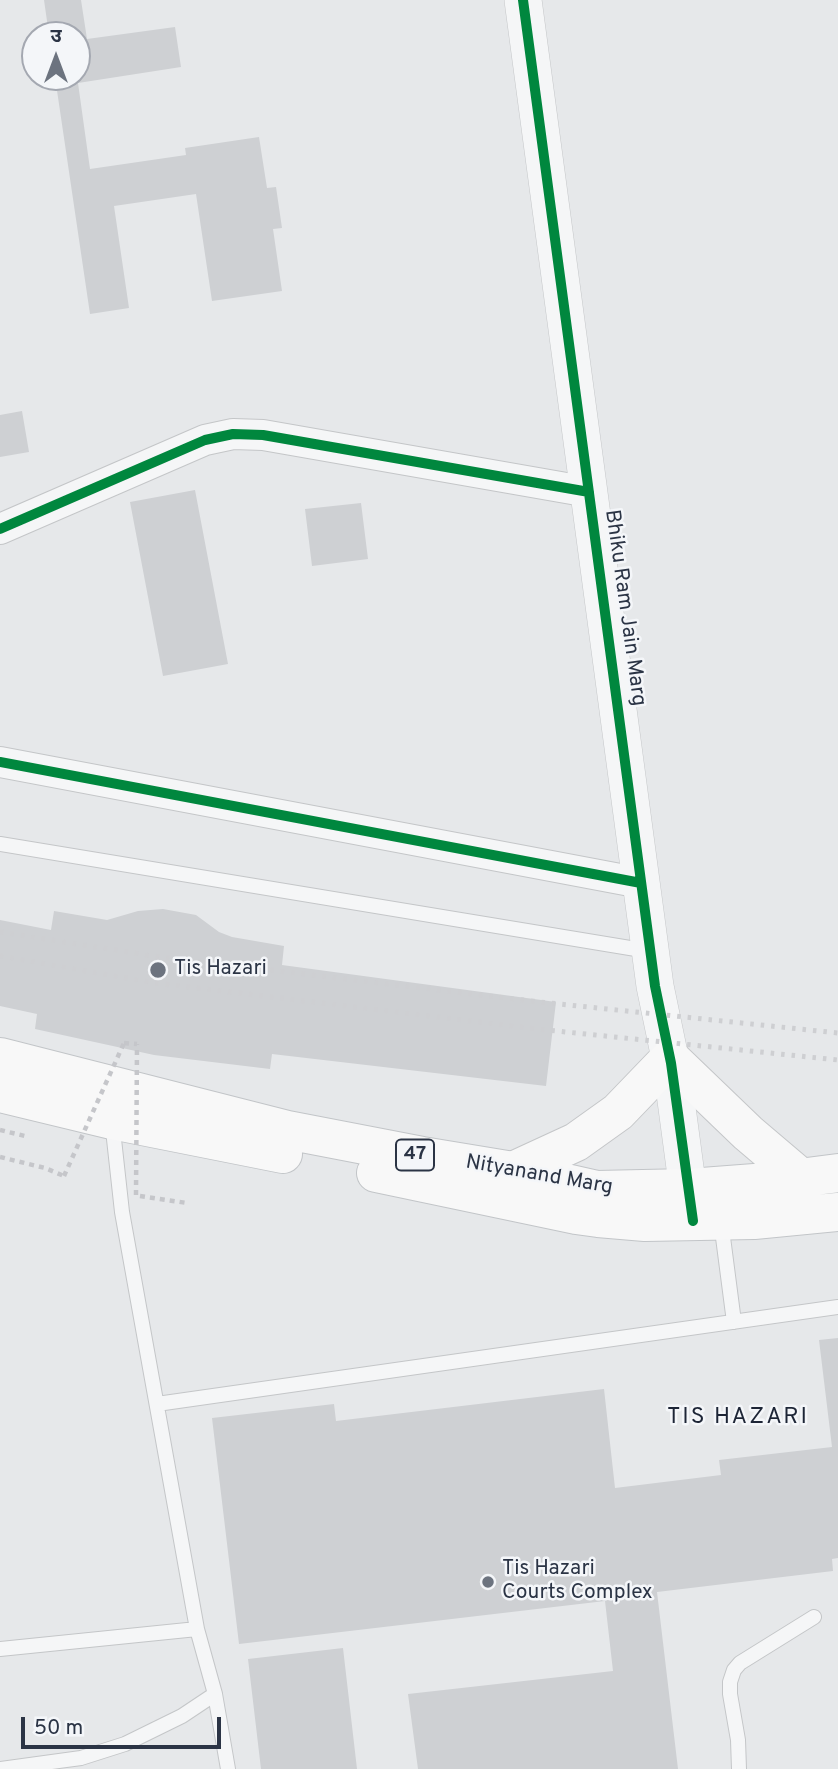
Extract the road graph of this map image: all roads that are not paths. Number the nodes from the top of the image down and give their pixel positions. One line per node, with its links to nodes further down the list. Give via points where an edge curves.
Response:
1 (523, 0): 2 (street, Bhiku Ram Jain Marg)
2 (589, 492): 3 (street, via 233,433 205,440); 6 (street, Bhiku Ram Jain Marg)
3 (0, 529)
4 (0, 762): 6 (street)
5 (0, 844): 7 (lane)
6 (641, 883): 7 (street, Bhiku Ram Jain Marg)
7 (650, 951): 9 (street, Bhiku Ram Jain Marg)
8 (0, 1057): 12 (main road, Nityanand Marg / 47, via 287,1130)
9 (670, 1058): 12 (main road, via 618,1112 576,1142); 14 (main road); 15 (street, Bhiku Ram Jain Marg)
10 (0, 1093): 11 (main road, Nityanand Marg / 47)
11 (112, 1120): 15 (main road, Nityanand Marg / 47, via 576,1215 645,1222); 19 (lane, via 122,1212)
12 (513, 1171): 15 (main road, Nityanand Marg / 47)
13 (838, 1173): 14 (main road, Nityanand Marg / 47)
14 (801, 1178): 15 (main road, Nityanand Marg / 47)
15 (701, 1210): 16 (main road, Nityanand Marg / 47); 18 (lane)
16 (838, 1212)
17 (838, 1307): 18 (lane)
18 (734, 1322): 19 (lane)
19 (157, 1404): 21 (lane)
20 (814, 1617): 26 (lane, via 734,1670 730,1693)
21 (197, 1629): 22 (lane); 23 (lane)
22 (0, 1648)
23 (215, 1694): 24 (lane, via 125,1744 81,1758); 25 (lane)
24 (0, 1769)
25 (228, 1769)
26 (739, 1769)

